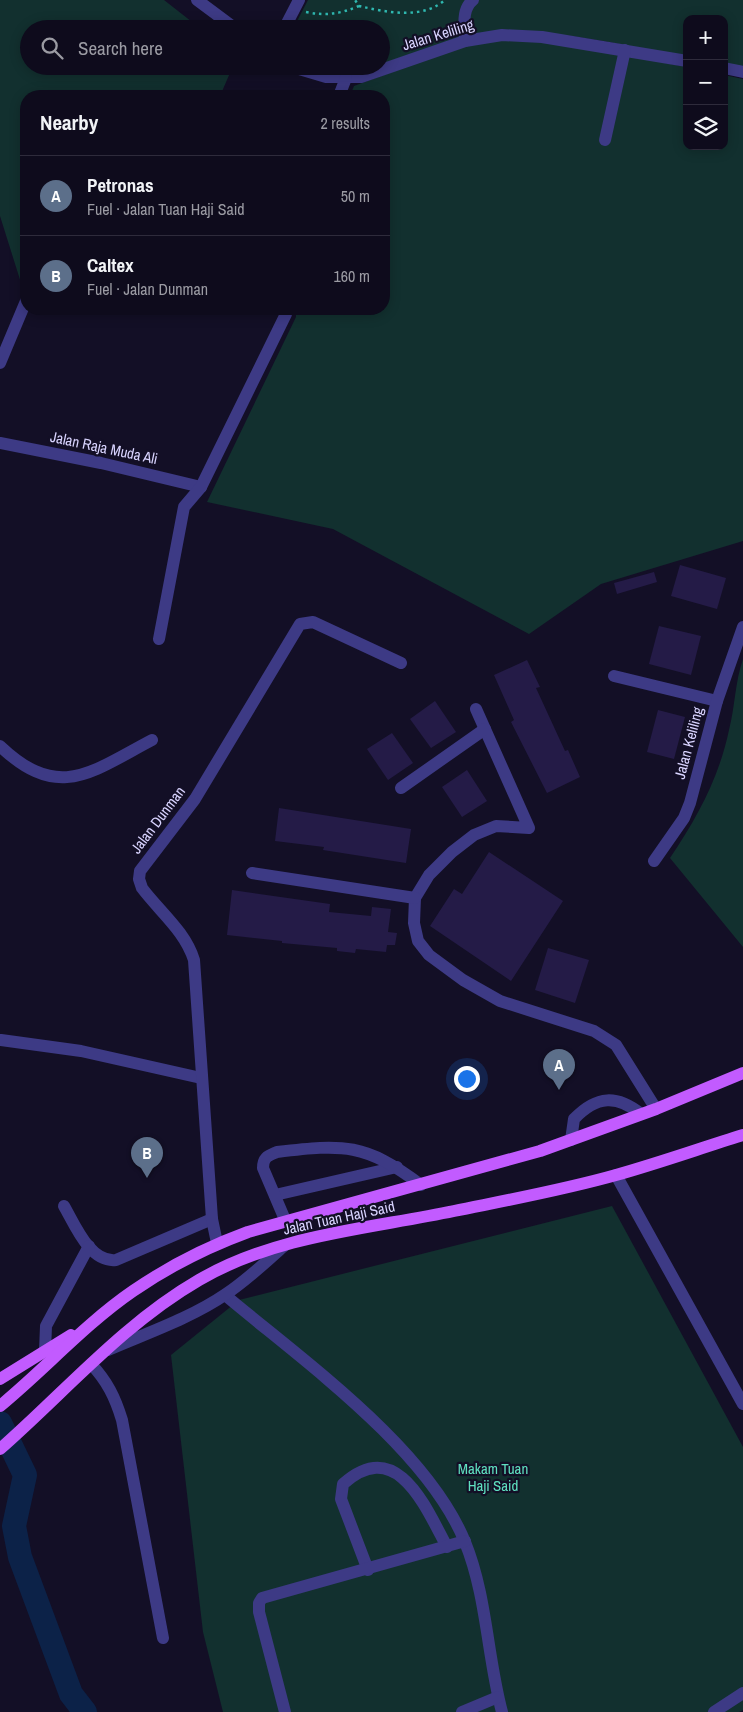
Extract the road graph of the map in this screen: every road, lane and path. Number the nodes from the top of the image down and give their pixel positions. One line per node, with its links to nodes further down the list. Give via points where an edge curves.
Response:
1 (197, 0): 7 (street)
2 (355, 0): 6 (path)
3 (445, 0): 6 (path, via 422,11 385,12)
4 (473, 0): 9 (street, via 467,5 464,16)
5 (302, 6): 6 (path, via 322,15 341,13); 8 (street)
6 (359, 6)
7 (224, 20)
8 (291, 20)
9 (465, 41): 10 (street, Jalan Keliling, via 502,35 542,37); 12 (street, Jalan Keliling)
10 (625, 50): 11 (street, Jalan Keliling); 19 (street)
11 (683, 60)
12 (390, 68)
13 (728, 69): 14 (street)
14 (743, 72)
15 (319, 75): 17 (street, Jalan Keliling)
16 (362, 75): 17 (street, Jalan Keliling)
17 (346, 78): 18 (street)
18 (341, 90)
19 (605, 140)
20 (20, 315): 22 (street)
21 (286, 315): 24 (street)
22 (0, 363)
23 (0, 443): 24 (street, Jalan Raja Muda Ali)
24 (201, 487): 26 (street, via 184,507)
25 (743, 627): 29 (street, Jalan Keliling)
26 (160, 639)
27 (400, 663): 40 (street, Jalan Dunman, via 314,622 300,624 195,799 140,871 142,888 181,934 194,960)
28 (614, 676): 29 (street)
29 (717, 701): 35 (street, Jalan Keliling, via 690,803 684,818)
30 (476, 709): 31 (street)
31 (485, 729): 34 (street); 37 (street, via 529,828 496,826 474,835 429,875)
32 (152, 740): 33 (street, via 79,776 57,779 38,774 16,761)
33 (0, 746)
34 (400, 788)
35 (654, 861)
36 (252, 873): 37 (street)
37 (414, 898): 41 (street, via 418,941 429,955 500,1001 594,1031 616,1045)
38 (1, 1040): 40 (street, via 81,1052)
39 (743, 1073): 41 (main road, Jalan Tuan Haji Said)
40 (201, 1078): 50 (street, Jalan Dunman)
41 (656, 1109): 42 (main road, Jalan Tuan Haji Said)
42 (641, 1114): 44 (main road, Jalan Tuan Haji Said); 44 (street, via 619,1100 602,1102 574,1119)
43 (743, 1135): 46 (main road, Jalan Tuan Haji Said)
44 (571, 1140): 47 (main road, Jalan Tuan Haji Said)
45 (397, 1167): 47 (street); 48 (street); 48 (street, via 364,1152 341,1147 277,1152 263,1161)
46 (616, 1175): 53 (main road, Jalan Tuan Haji Said); 62 (street)
47 (421, 1185): 51 (main road, Jalan Tuan Haji Said)
48 (275, 1195): 51 (street)
49 (64, 1206): 54 (street)
50 (212, 1219): 52 (street, Jalan Dunman); 54 (street, via 116,1260 107,1261)
51 (286, 1222): 52 (main road, Jalan Tuan Haji Said)
52 (217, 1243): 56 (main road, Jalan Tuan Haji Said, via 132,1292)
53 (285, 1245): 55 (street); 57 (main road, Jalan Tuan Haji Said, via 239,1260 200,1279 164,1301)
54 (89, 1246): 58 (street, via 46,1326)
55 (225, 1295): 57 (street); 64 (street, via 366,1413)
56 (100, 1317): 58 (main road); 61 (main road, Jalan Tuan Haji Said)
57 (106, 1350): 59 (main road, Jalan Tuan Haji Said)
58 (45, 1351): 60 (main road)
59 (90, 1364): 63 (main road, Jalan Tuan Haji Said); 69 (street, via 106,1380 122,1420)
60 (0, 1379)
61 (4, 1403)
62 (743, 1404)
63 (0, 1449)
64 (404, 1452): 65 (street); 66 (street, via 442,1500)
65 (391, 1469): 67 (street, via 421,1499); 68 (street, via 376,1467 357,1472 343,1484 341,1499)
66 (465, 1541): 67 (street); 71 (street, via 477,1578)
67 (447, 1547): 68 (street)
68 (368, 1570): 72 (street, via 266,1596 259,1602)
69 (163, 1638)
70 (743, 1694): 75 (street)
71 (498, 1697): 73 (street); 74 (street)
72 (285, 1712)
73 (462, 1712)
74 (502, 1712)
75 (714, 1712)

